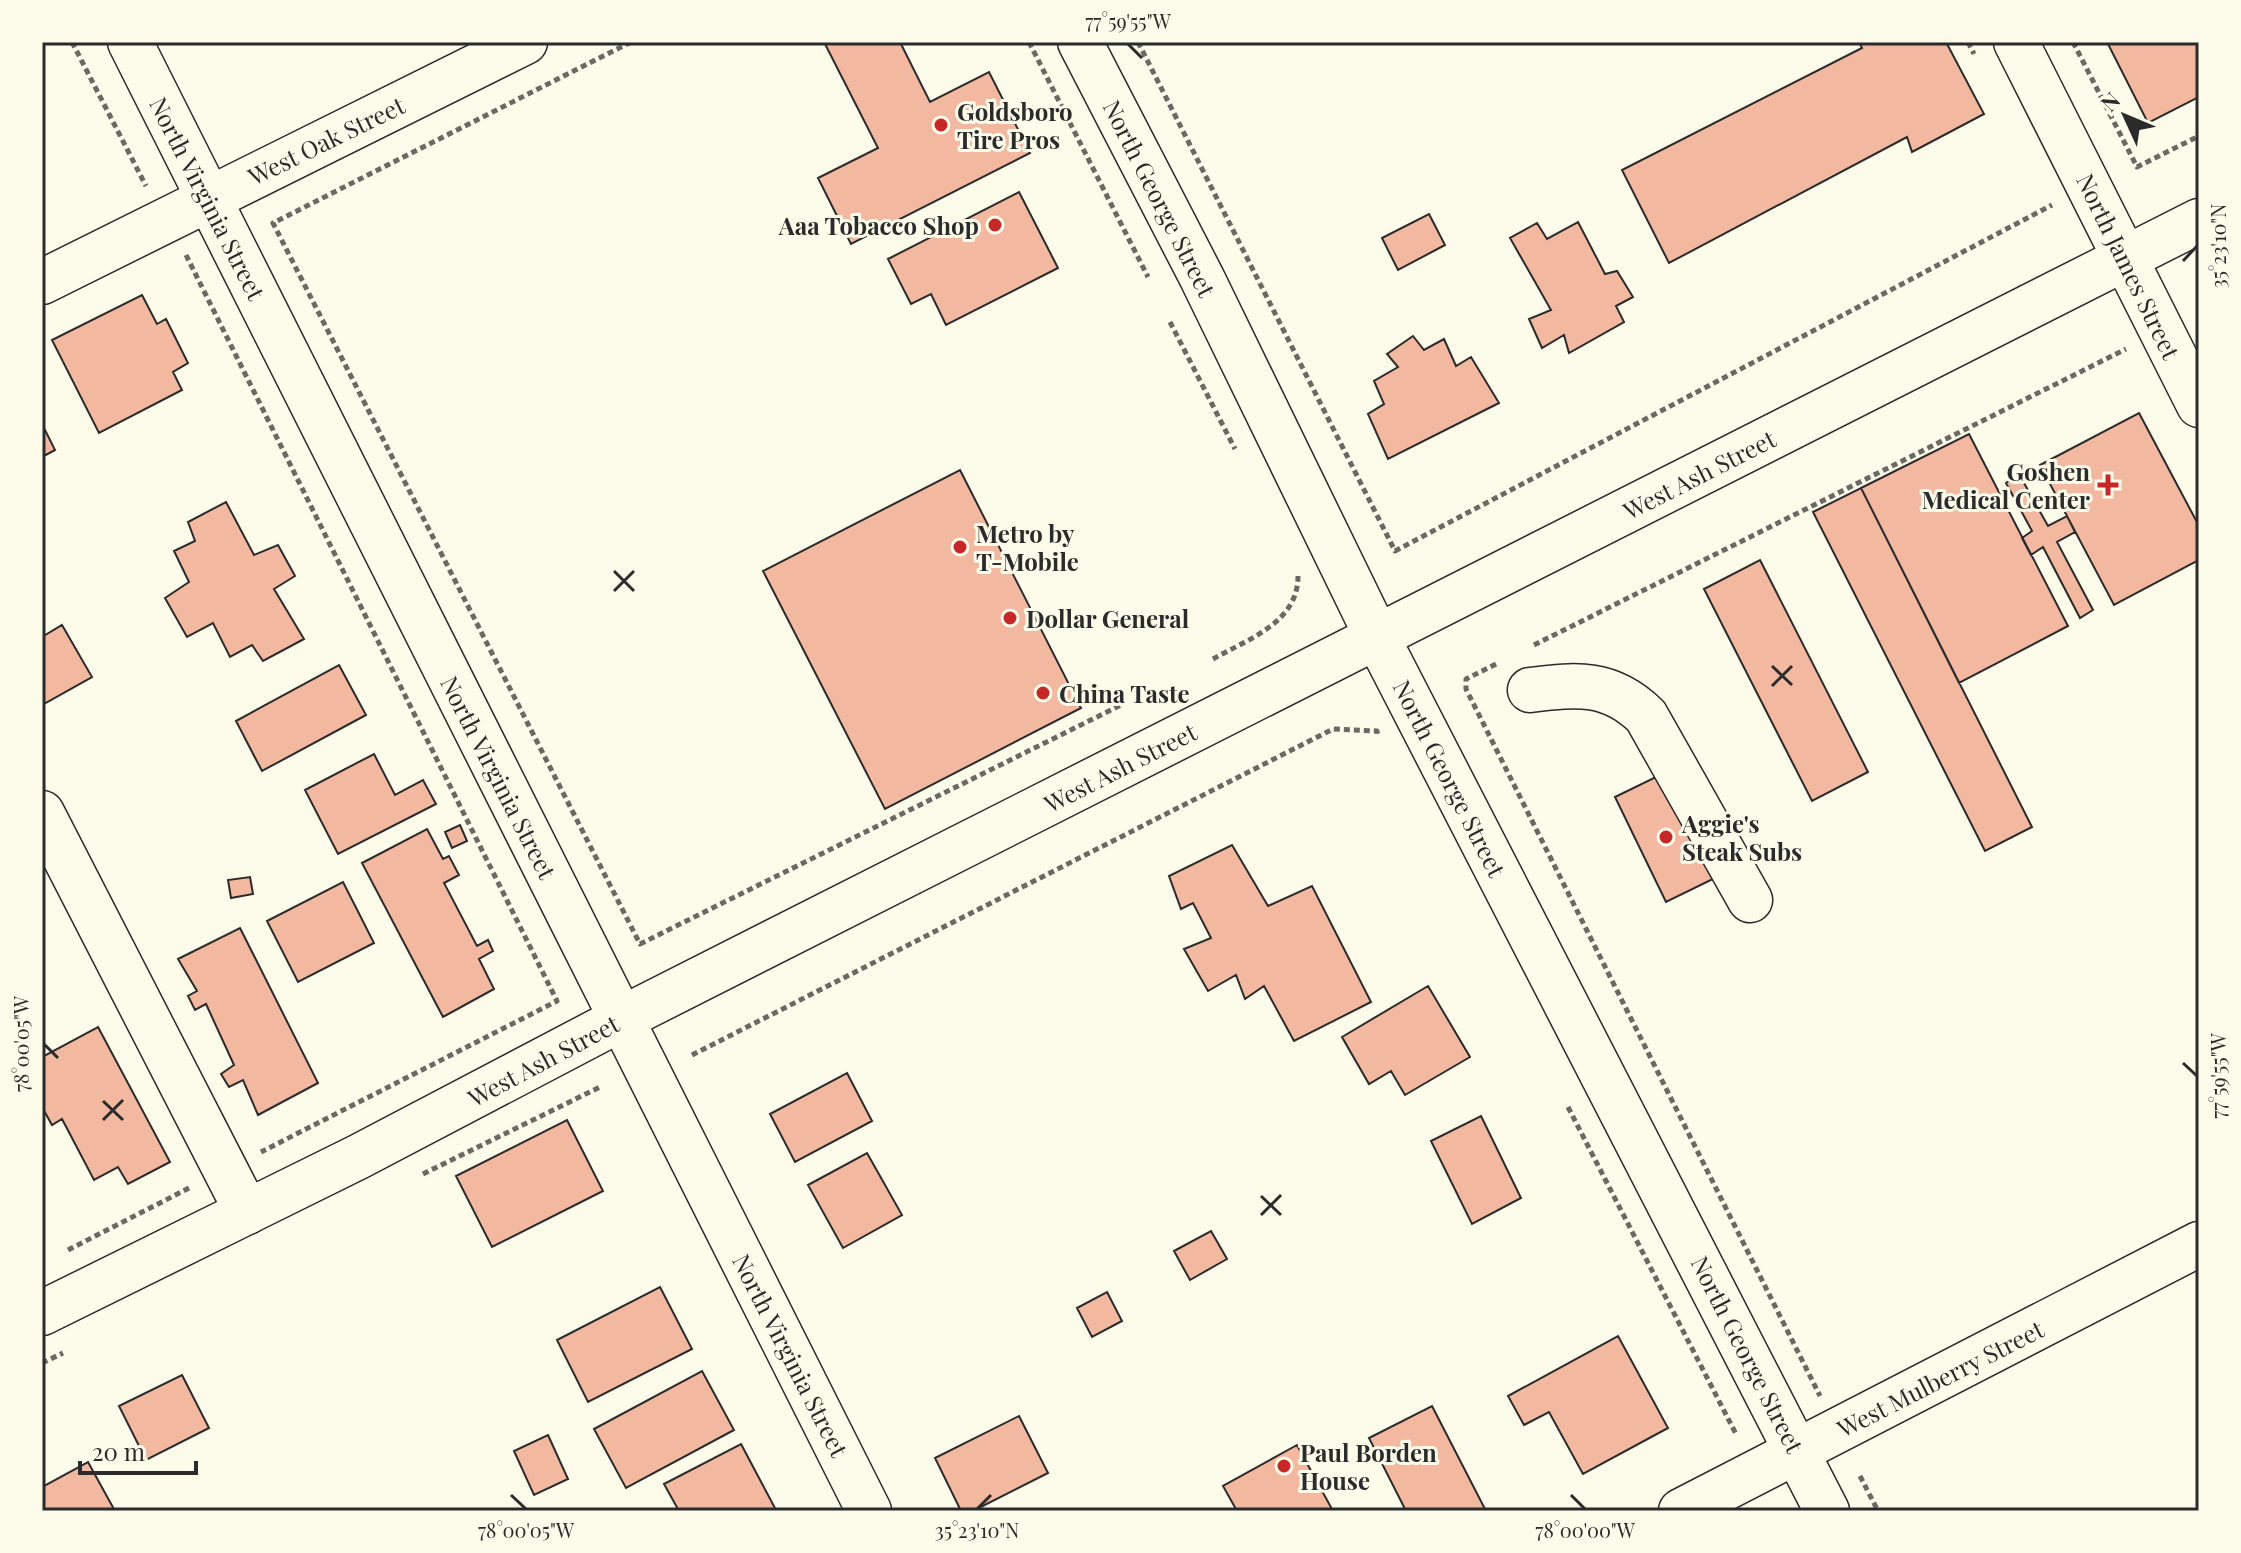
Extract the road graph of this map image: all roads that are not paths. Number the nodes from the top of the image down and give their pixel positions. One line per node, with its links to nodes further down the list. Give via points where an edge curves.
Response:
1 (130, 42): 5 (main road, North Virginia Street)
2 (525, 42): 5 (main road, West Oak Street)
3 (1080, 42): 10 (main road, North George Street)
4 (2016, 42): 7 (main road, North James Street)
5 (208, 197): 8 (main road, West Oak Street); 14 (main road, North Virginia Street)
6 (2199, 221): 7 (main road, West Ash Street)
7 (2127, 258): 9 (main road, North James Street); 10 (main road, West Ash Street)
8 (42, 282)
9 (2199, 405)
10 (1377, 637): 14 (main road, West Ash Street); 18 (main road, North George Street)
11 (1520, 666): 13 (main road, via 1625,695 1646,716)
12 (42, 813): 15 (main road)
13 (1750, 900)
14 (621, 1019): 15 (main road, West Ash Street); 19 (main road, North Virginia Street)
15 (247, 1212): 17 (main road, West Ash Street)
16 (2199, 1244): 18 (main road, West Mulberry Street)
17 (42, 1313)
18 (1798, 1451): 20 (main road, West Mulberry Street); 21 (main road, North George Street)
19 (869, 1511)
20 (1681, 1511)
21 (1827, 1511)

